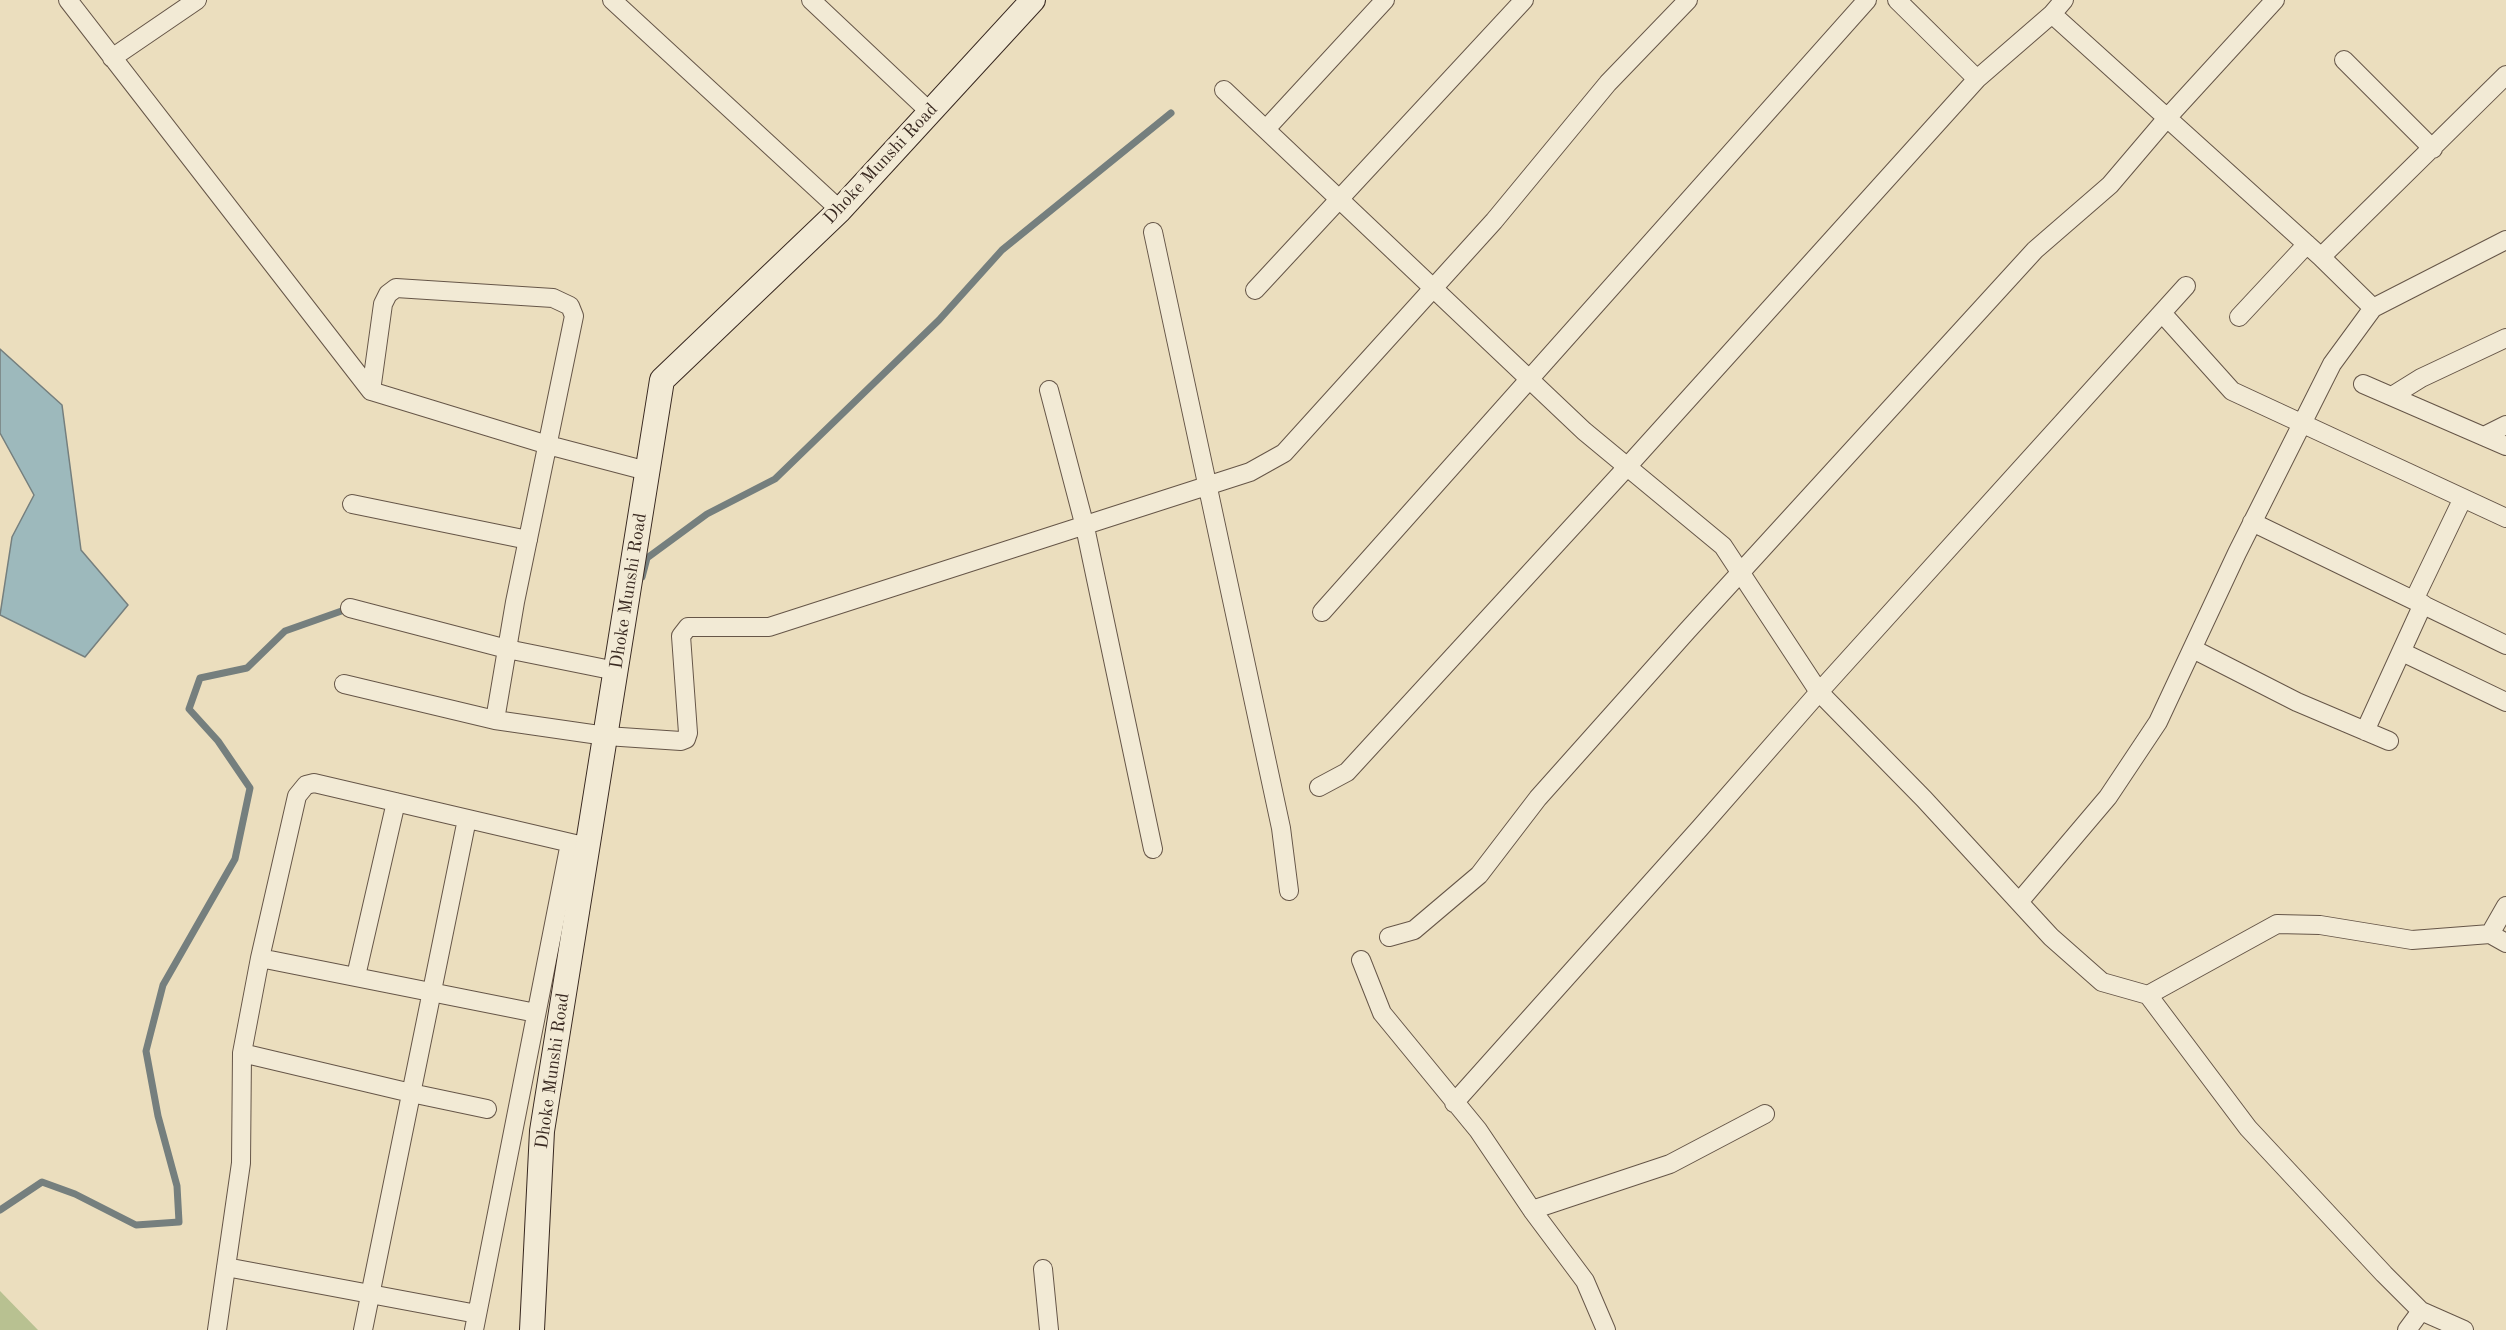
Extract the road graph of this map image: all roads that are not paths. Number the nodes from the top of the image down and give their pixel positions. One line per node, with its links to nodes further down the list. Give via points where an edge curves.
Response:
1 (68, 0): 14 (street)
2 (197, 0): 14 (street)
3 (612, 0): 24 (street)
4 (812, 0): 19 (street)
5 (1385, 0): 21 (street)
6 (1524, 0): 23 (street)
7 (1688, 0): 29 (street, via 1608,83)
8 (1867, 0): 35 (street)
9 (1897, 0): 17 (street)
10 (2064, 0): 13 (street)
11 (2275, 0): 20 (street)
12 (1023, 3): 19 (street, Dhoke Munshi Road)
13 (2052, 15): 17 (street); 20 (street)
14 (111, 57): 38 (street)
15 (2344, 60): 22 (street)
16 (2506, 75): 22 (street)
17 (1977, 79): 45 (street)
18 (1224, 90): 21 (street)
19 (930, 112): 24 (street, Dhoke Munshi Road)
20 (2167, 118): 27 (street); 54 (street, via 2110,185 2035,250)
21 (1266, 129): 23 (street)
22 (2433, 148): 27 (street)
23 (1340, 199): 29 (street); 30 (street)
24 (840, 210): 46 (street, Dhoke Munshi Road, via 662,380)
25 (1153, 232): 47 (street)
26 (2506, 240): 31 (street)
27 (2314, 251): 31 (street); 33 (street)
28 (2186, 286): 32 (street)
29 (1433, 288): 35 (street); 47 (street, via 1284,453 1250,472)
30 (1255, 290)
31 (2373, 308): 40 (street, via 2332,364)
32 (2162, 313): 40 (street, via 2232,391); 64 (street)
33 (2239, 317)
34 (2506, 338): 39 (street)
35 (1530, 379): 45 (street); 57 (street)
36 (2363, 384): 39 (street)
37 (1049, 390): 52 (street)
38 (371, 391): 43 (street); 43 (street, via 383,304 396,288 553,298 570,306 574,316)
39 (2392, 396): 42 (street)
40 (2301, 424): 48 (street); 51 (street)
41 (2506, 425): 42 (street)
42 (2484, 436): 44 (street)
43 (548, 445): 46 (street); 53 (street)
44 (2506, 446)
45 (1627, 467): 54 (street, via 1723,546); 70 (street, via 1347,772)
46 (647, 471): 62 (street, Dhoke Munshi Road)
47 (1207, 488): 52 (street); 75 (street, via 1281,828)
48 (2463, 498): 50 (street); 55 (street)
49 (352, 504): 53 (street)
50 (2506, 518)
51 (2252, 522): 55 (street); 60 (street)
52 (1085, 527): 68 (street, via 769,627 688,627 681,636 686,739); 74 (street)
53 (528, 540): 59 (street)
54 (1740, 572): 64 (street); 79 (street, via 1538,798 1479,875 1414,930)
55 (2418, 602): 58 (street); 61 (street)
56 (350, 608): 59 (street)
57 (1322, 612)
58 (2506, 645)
59 (507, 649): 62 (street); 66 (street)
60 (2193, 649): 67 (street, via 2297,702); 76 (street, via 2158,722 2108,797)
61 (2402, 652): 65 (street); 67 (street)
62 (616, 671): 68 (street, Dhoke Munshi Road)
63 (344, 684): 66 (street)
64 (1819, 692): 76 (street); 89 (street)
65 (2506, 702)
66 (495, 720): 68 (street)
67 (2365, 731): 69 (street)
68 (606, 736): 73 (street, Dhoke Munshi Road)
69 (2389, 741)
70 (1319, 787)
71 (396, 802): 72 (street); 81 (street, via 314,783 306,785 297,796); 83 (street)
72 (467, 819): 73 (street); 84 (street)
73 (579, 845): 86 (street); 100 (street, Dhoke Munshi Road, via 542,1131)
74 (1153, 849)
75 (1289, 891)
76 (2019, 902): 85 (street, via 2102,982)
77 (2506, 906): 78 (street)
78 (2490, 934): 80 (street); 85 (street, via 2412,940 2320,925 2277,924)
79 (1389, 937)
80 (2506, 943)
81 (260, 958): 83 (street); 87 (street)
82 (1360, 960): 89 (street, via 1382,1013)
83 (356, 976): 84 (street)
84 (431, 990): 86 (street); 88 (street)
85 (2148, 995): 96 (street, via 2248,1128)
86 (536, 1013): 97 (street)
87 (242, 1053): 88 (street); 93 (street, via 241,1163)
88 (411, 1093): 90 (street); 95 (street)
89 (1454, 1103): 92 (street, via 1478,1130)
90 (487, 1108)
91 (1765, 1114): 92 (street, via 1671,1164)
92 (1532, 1210): 102 (street, via 1585,1281)
93 (226, 1267): 95 (street); 98 (street)
94 (1042, 1269): 101 (street)
95 (371, 1294): 97 (street); 99 (street)
96 (2421, 1311): 103 (street); 104 (street)
97 (476, 1322)
98 (217, 1330)
99 (363, 1330)
100 (532, 1330)
101 (1049, 1330)
102 (1606, 1330)
103 (2407, 1330)
104 (2464, 1330)

